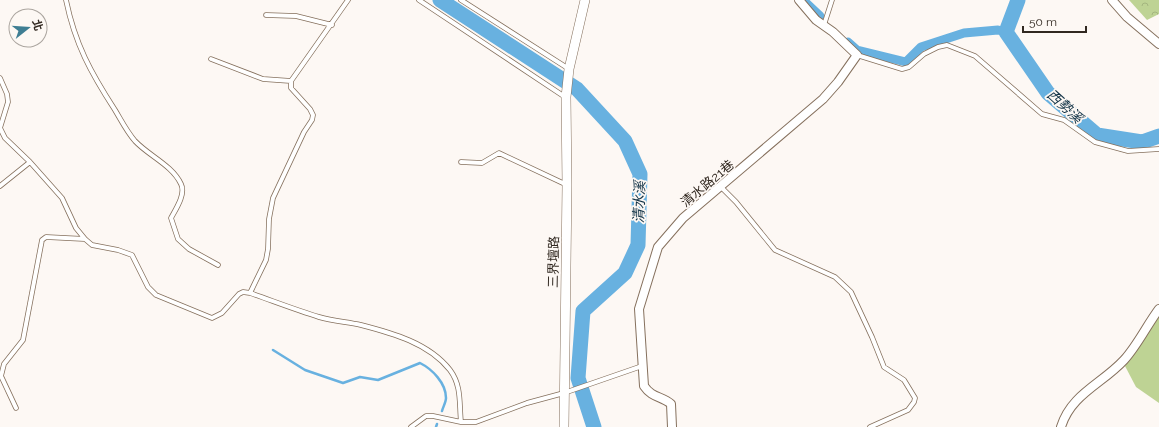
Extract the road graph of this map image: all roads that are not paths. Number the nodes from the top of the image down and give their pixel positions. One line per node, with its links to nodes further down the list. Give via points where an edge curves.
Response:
1 (66, 0): 26 (lane, via 75,37 91,72 133,139 146,153 170,168 182,185 181,197 171,218 178,239 189,249)
2 (348, 0): 10 (lane)
3 (419, 0): 18 (lane)
4 (461, 0): 15 (lane)
5 (585, 0): 15 (street)
6 (799, 0): 11 (street)
7 (832, 0): 11 (lane)
8 (1112, 0): 12 (street, via 1127,17)
9 (266, 15): 10 (lane, via 296,16)
10 (332, 25): 17 (lane)
11 (824, 26): 13 (street)
12 (1159, 44)
13 (856, 55): 19 (lane, via 902,69 909,67 938,46 947,45 975,56 1042,114 1064,120 1095,142 1128,151); 24 (street, 清水路21巷, via 823,99)
14 (211, 59): 17 (lane, via 264,79)
15 (568, 69): 18 (street, 三界壇路)
16 (0, 78): 20 (lane, via 8,102 1,132)
17 (290, 81): 27 (lane, via 291,88 313,115 273,198 267,254)
18 (566, 97): 22 (street, 三界壇路)
19 (1159, 149)
20 (30, 162): 23 (lane); 25 (lane, via 62,198 76,228)
21 (461, 162): 22 (lane, via 482,163 500,153)
22 (567, 185): 30 (street, 三界壇路)
23 (0, 186)
24 (721, 187): 29 (street, 清水路21巷, via 683,218 658,247 639,309); 36 (lane, via 775,250 835,277 851,292 884,367 904,380 915,398 908,410)
25 (85, 239): 27 (lane, via 92,245 132,255 148,287 156,295 212,318 222,313 239,294); 31 (lane, via 46,237 42,240 23,340 4,364 1,376)
26 (218, 265)
27 (250, 293): 32 (lane, via 320,318 361,325 399,336 436,356 453,375 460,393)
28 (1159, 309): 37 (street, via 1126,359 1083,392 1072,404)
29 (642, 366): 30 (lane); 35 (street, 清水路21巷, via 644,386 657,398 671,404)
30 (564, 393): 32 (lane, via 527,403 476,422); 34 (street, 三界壇路)
31 (16, 408)
32 (460, 422): 33 (lane, via 426,416)
33 (410, 427)
34 (564, 427)
35 (672, 427)
36 (870, 427)
37 (1061, 427)

